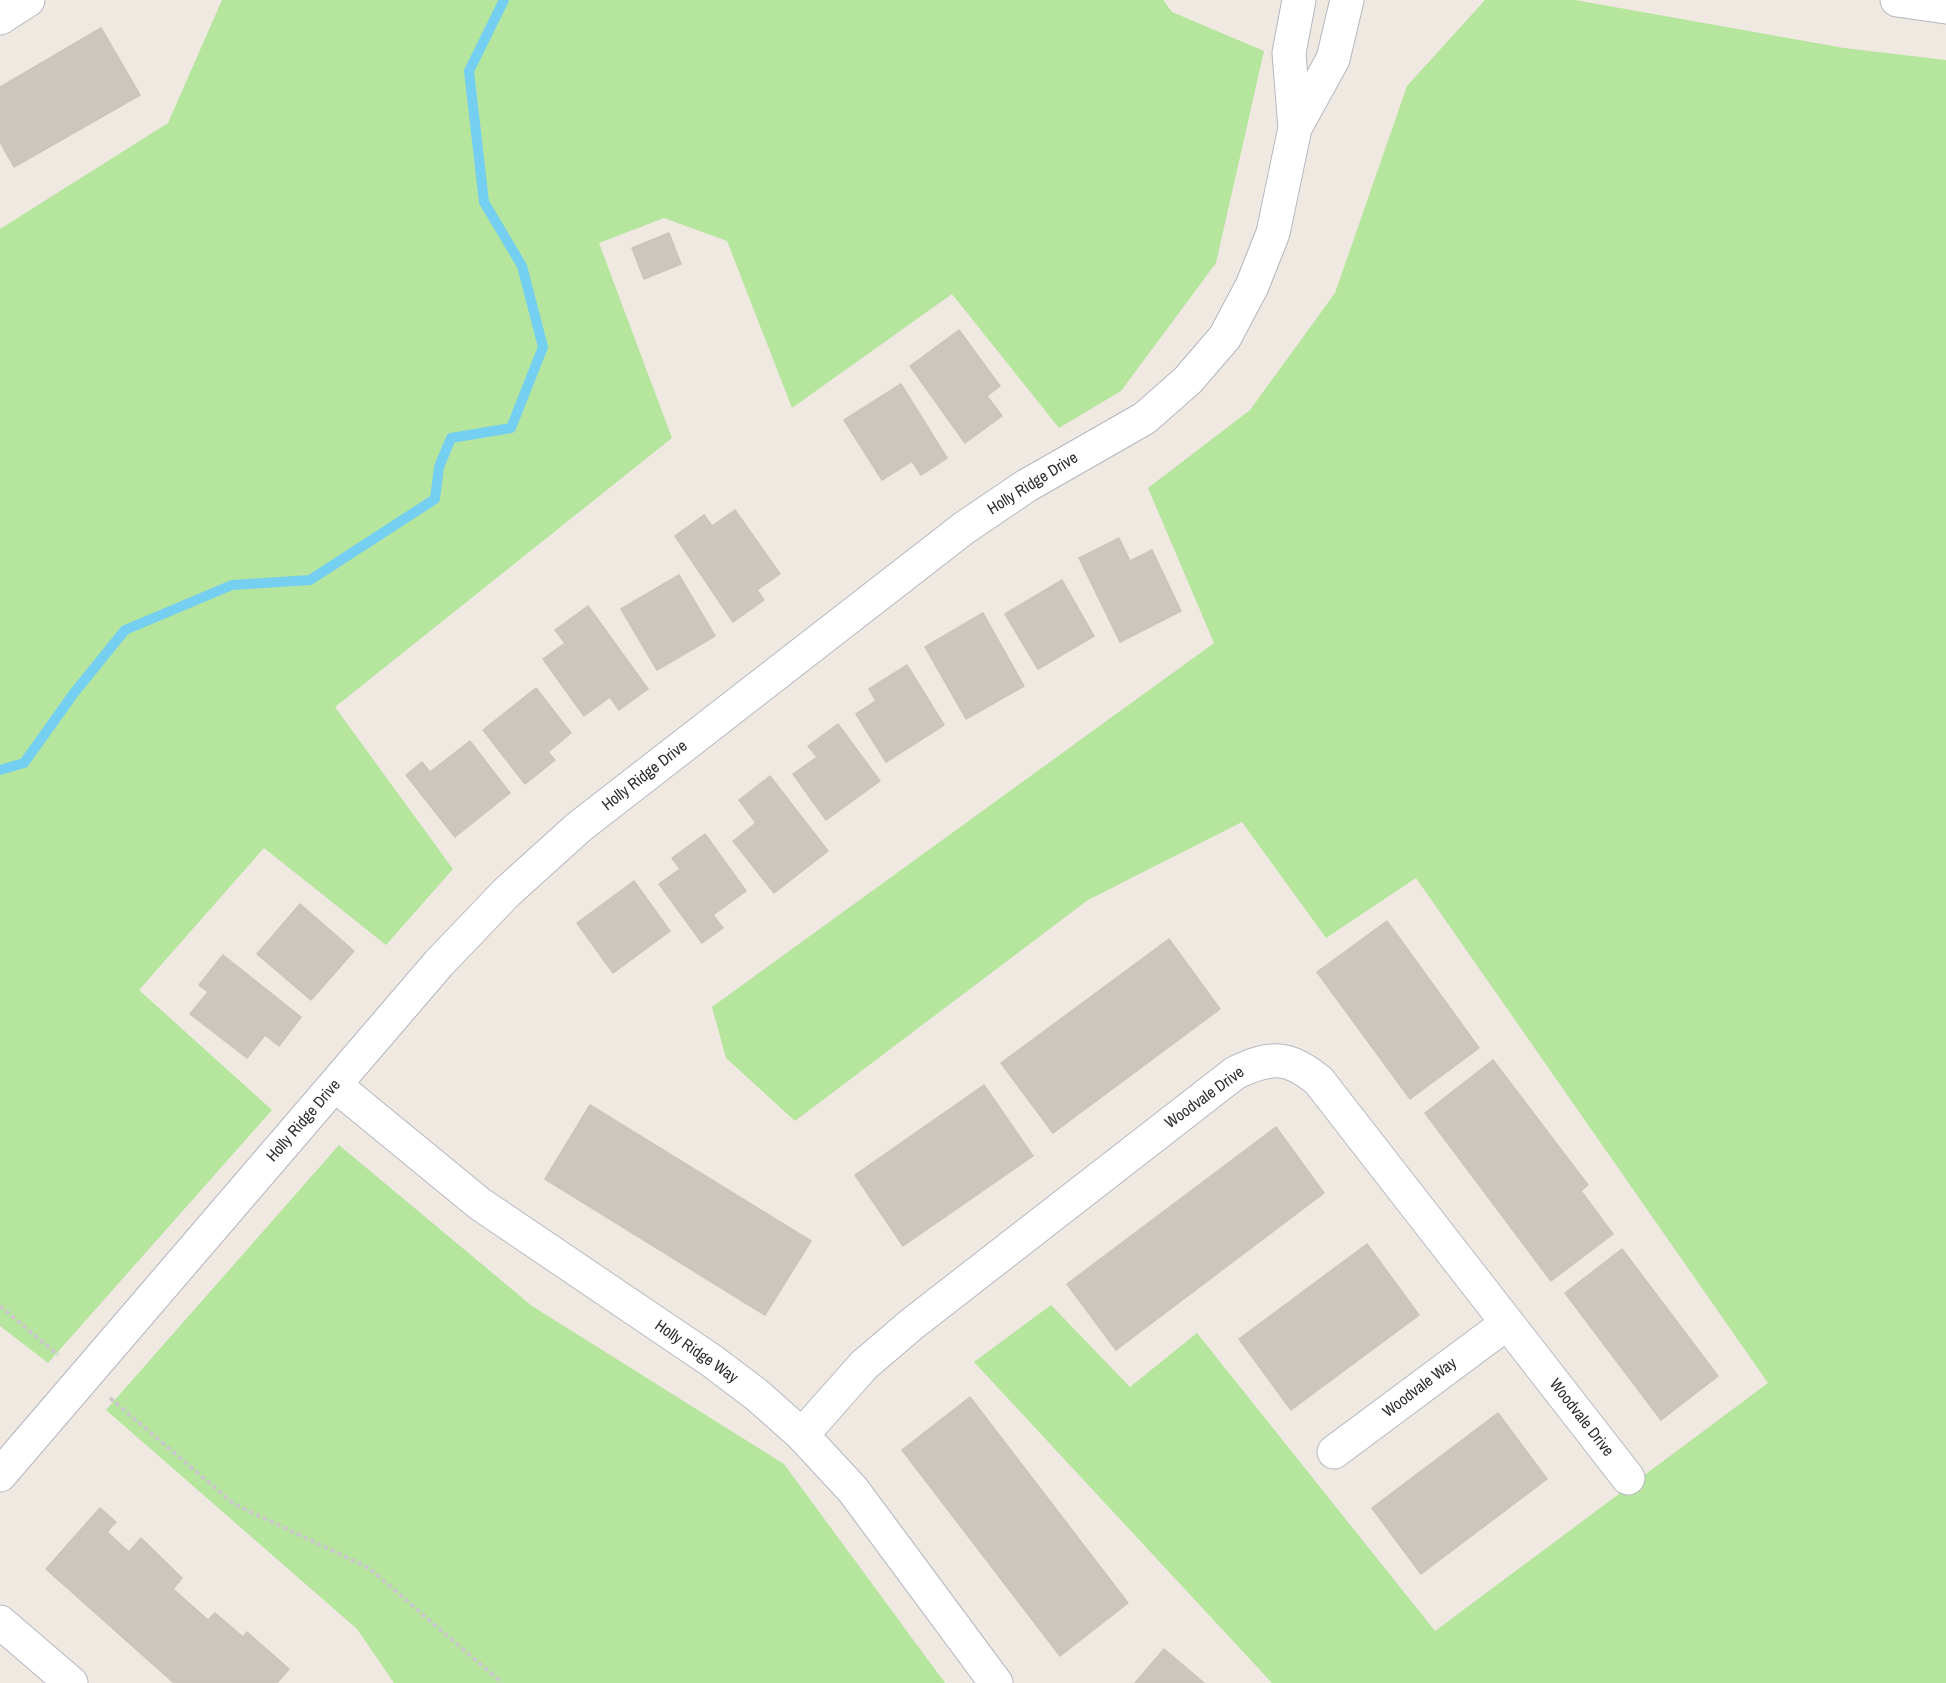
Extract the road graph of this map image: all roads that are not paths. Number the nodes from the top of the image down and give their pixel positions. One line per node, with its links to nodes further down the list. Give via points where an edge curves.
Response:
1 (28, 0): 6 (street)
2 (1299, 0): 7 (street, Holly Ridge Drive, via 1289,52)
3 (1347, 0): 7 (street, Holly Ridge Drive, via 1333,59)
4 (1897, 0): 5 (street)
5 (1946, 7)
6 (0, 18)
7 (1295, 128): 8 (street, Holly Ridge Drive, via 1273,233 1252,286 1225,337 1188,380 1145,418 1026,486 964,528 579,827 507,892 439,963)
8 (335, 1084): 10 (street, Holly Ridge Way, via 480,1204 712,1361); 12 (street, Holly Ridge Drive)
9 (1506, 1324): 10 (street, Woodvale Drive, via 1318,1081 1300,1066 1280,1061 1257,1063 1235,1073 912,1324 864,1365); 11 (street, Woodvale Way); 13 (street, Woodvale Drive)
10 (802, 1435): 16 (street, Holly Ridge Way, via 853,1490)
11 (1334, 1452)
12 (0, 1475)
13 (1628, 1478)
14 (0, 1622): 15 (street)
15 (71, 1683)
16 (996, 1683)

